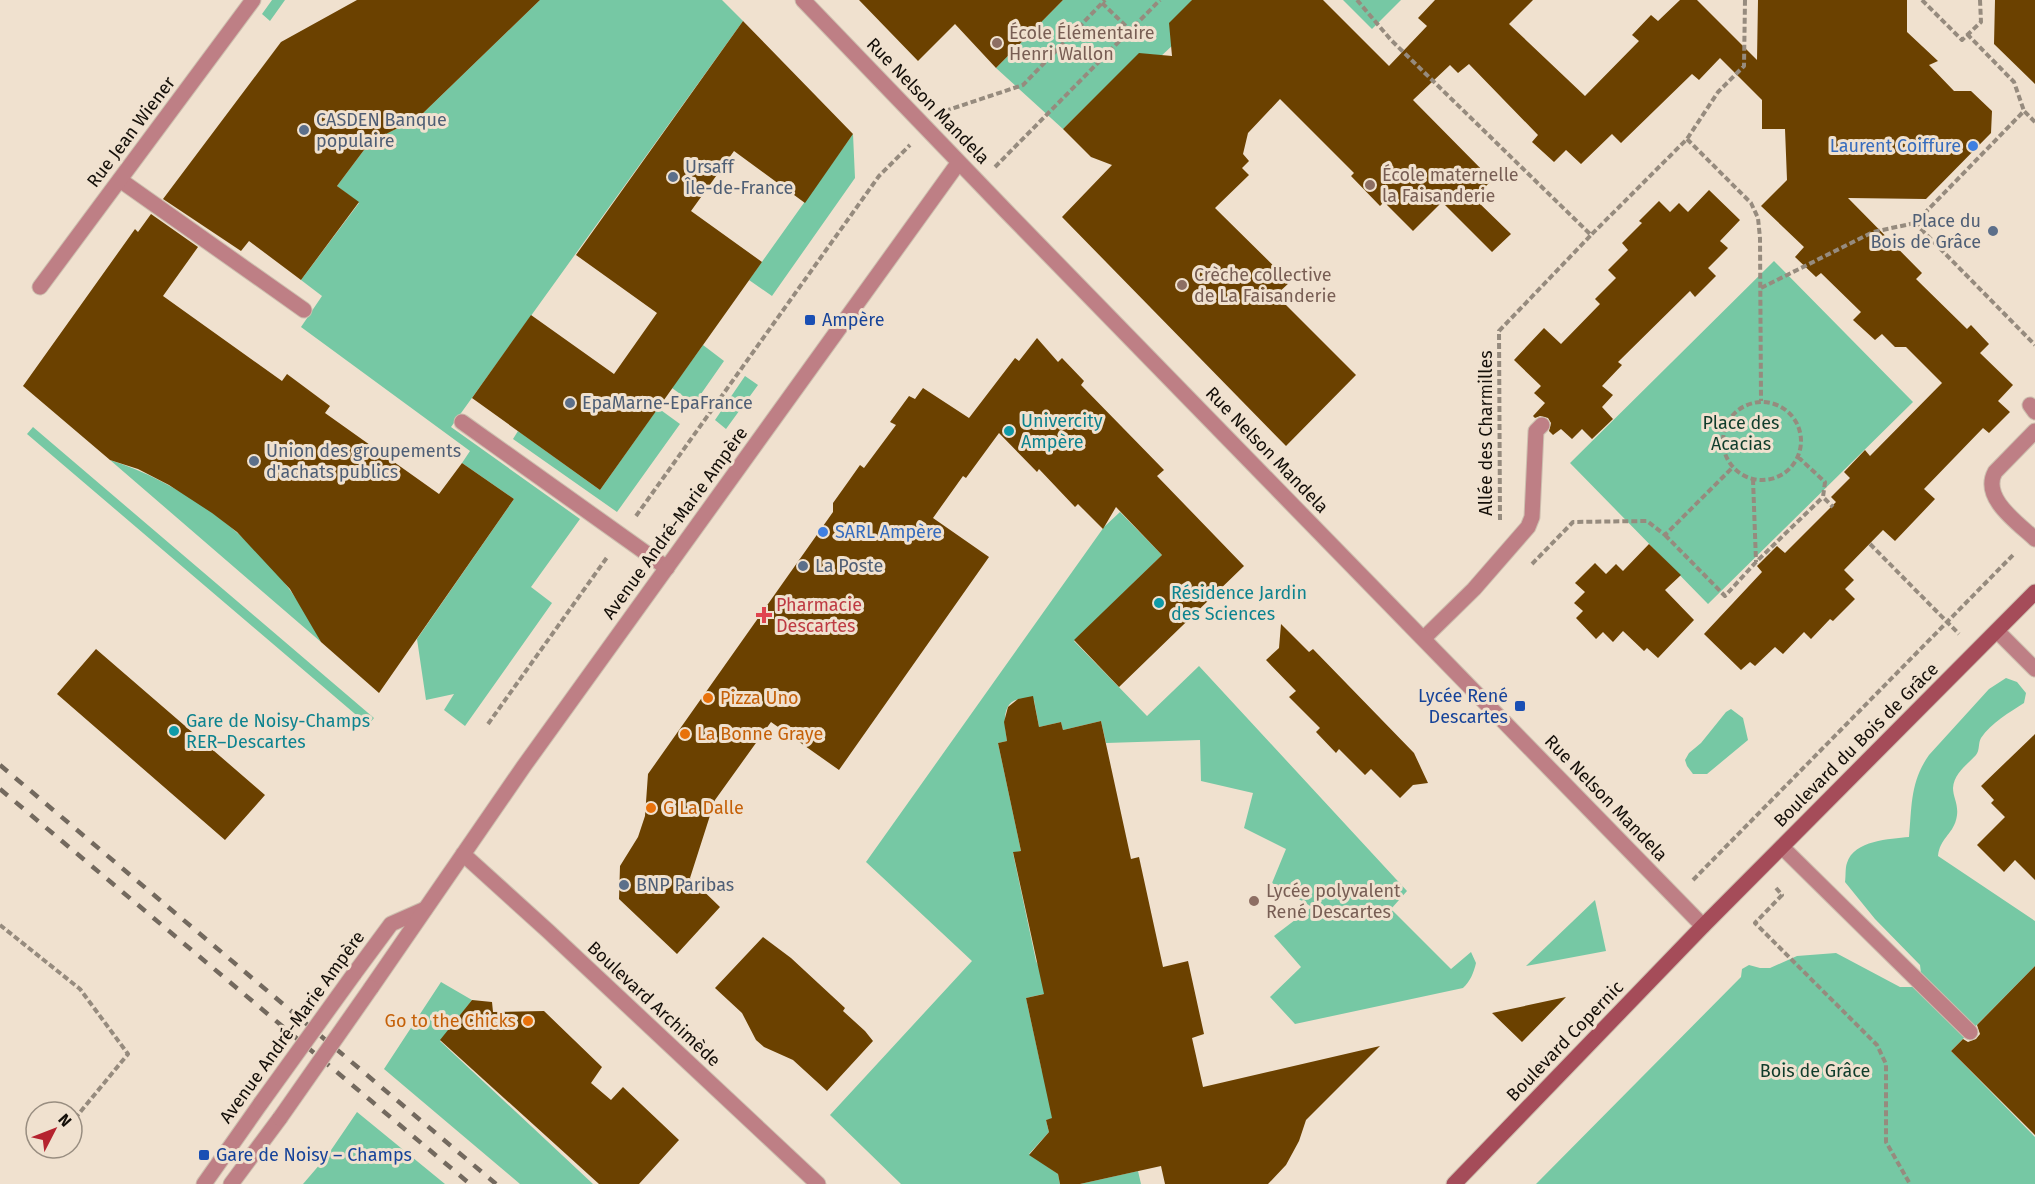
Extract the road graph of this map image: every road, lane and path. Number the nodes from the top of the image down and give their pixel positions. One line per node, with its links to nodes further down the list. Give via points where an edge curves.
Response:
1 (253, 0): 16 (street, Rue Jean Wiener)
2 (803, 0): 13 (street, Rue Nelson Mandela)
3 (1160, 0): 9 (path)
4 (1357, 0): 19 (path, via 1391,40)
5 (1745, 0): 14 (path, Allée des Charmilles, via 1744,66 1718,92)
6 (1922, 0): 10 (path, via 1962,39)
7 (1980, 0): 10 (path, via 1981,22)
8 (1103, 1): 9 (path); 13 (path, via 1023,85 943,111)
9 (1130, 30): 17 (path)
10 (1967, 34): 11 (path, via 2014,82)
11 (2024, 111): 12 (path); 18 (path)
12 (2035, 122)
13 (927, 129): 15 (street, Rue Nelson Mandela); 34 (path, via 879,176)
14 (1687, 139): 19 (path, Allée des Charmilles); 21 (path, via 1750,203 1758,218)
15 (959, 162): 17 (street, Rue Nelson Mandela); 39 (street, Avenue André-Marie Ampère)
16 (120, 180): 20 (street, Rue Jean Wiener); 22 (street)
17 (980, 182): 44 (street, Rue Nelson Mandela)
18 (1915, 223): 21 (path, via 1873,231); 23 (path)
19 (1591, 235): 37 (path, Allée des Charmilles, via 1500,331)
20 (40, 287)
21 (1761, 288): 24 (path)
22 (304, 310)
23 (2035, 345)
24 (1761, 401): 28 (path, via 1786,409 1795,419 1800,431); 29 (path, via 1737,410 1726,426 1723,444)
25 (462, 422): 34 (street)
26 (1542, 425): 37 (street, via 1536,431 1531,522)
27 (2035, 431): 35 (street, via 1991,480 1997,501)
28 (1798, 457): 30 (path, via 1779,476); 31 (path, via 1825,482)
29 (1733, 467): 30 (path); 33 (path)
30 (1753, 479): 38 (path)
31 (1823, 497): 32 (path); 38 (path)
32 (1833, 507)
33 (1665, 535): 38 (path, via 1725,596); 40 (path, via 1647,521 1573,522)
34 (622, 536): 39 (street); 47 (path)
35 (2034, 537): 42 (path)
36 (1870, 544): 42 (path)
37 (1500, 560): 44 (street)
38 (1756, 562)
39 (667, 567): 49 (street, Avenue André-Marie Ampère)
40 (1524, 572)
41 (2035, 592): 43 (street, Boulevard du Bois de Grâce)
42 (1947, 622): 45 (path); 51 (path)
43 (1997, 631): 45 (street, Boulevard du Bois de Grâce); 46 (street)
44 (1424, 638): 51 (street, Rue Nelson Mandela)
45 (1976, 651): 48 (street, Boulevard du Bois de Grâce)
46 (2035, 669)
47 (488, 724)
48 (1782, 847): 50 (street, Boulevard du Bois de Grâce); 55 (street)
49 (463, 854): 52 (street, Avenue André-Marie Ampère); 59 (street, Boulevard Archimède)
50 (1759, 870): 54 (street, Boulevard du Bois de Grâce); 61 (path, via 1782,895 1755,923 1876,1045 1886,1064 1886,1142)
51 (1676, 898): 54 (street, Rue Nelson Mandela)
52 (425, 909): 57 (street, Avenue André-Marie Ampère, bridge, via 391,924); 58 (street, Avenue André-Marie Ampère, bridge)
53 (0, 925): 56 (path, via 80,989 128,1054)
54 (1703, 926): 60 (street, Boulevard Copernic)
55 (1970, 1032)
56 (84, 1107)
57 (204, 1184)
58 (231, 1184)
59 (818, 1184)
60 (1454, 1184)
61 (1910, 1184)

